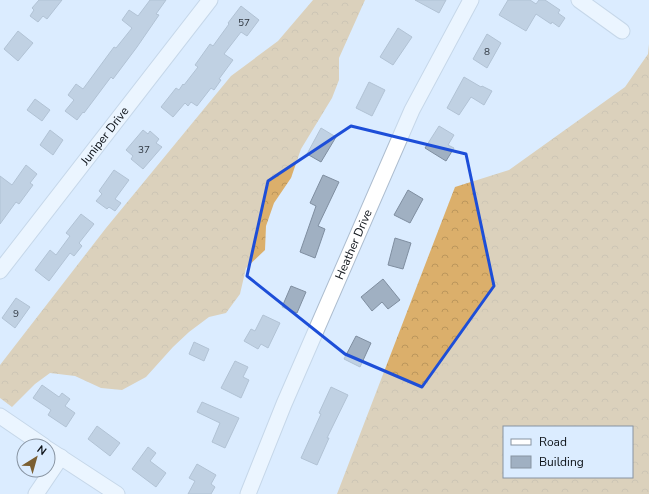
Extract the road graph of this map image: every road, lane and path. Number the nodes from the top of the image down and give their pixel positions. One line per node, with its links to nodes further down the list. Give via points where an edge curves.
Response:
1 (210, 0): 5 (street, Juniper Drive)
2 (471, 0): 12 (street, Heather Drive, via 412,110 284,404)
3 (580, 0): 4 (street)
4 (622, 31)
5 (0, 271)
6 (0, 416): 7 (street)
7 (32, 438)
8 (56, 454): 9 (street)
9 (61, 457): 10 (street); 11 (street)
10 (36, 494)
11 (117, 494)
12 (248, 494)

